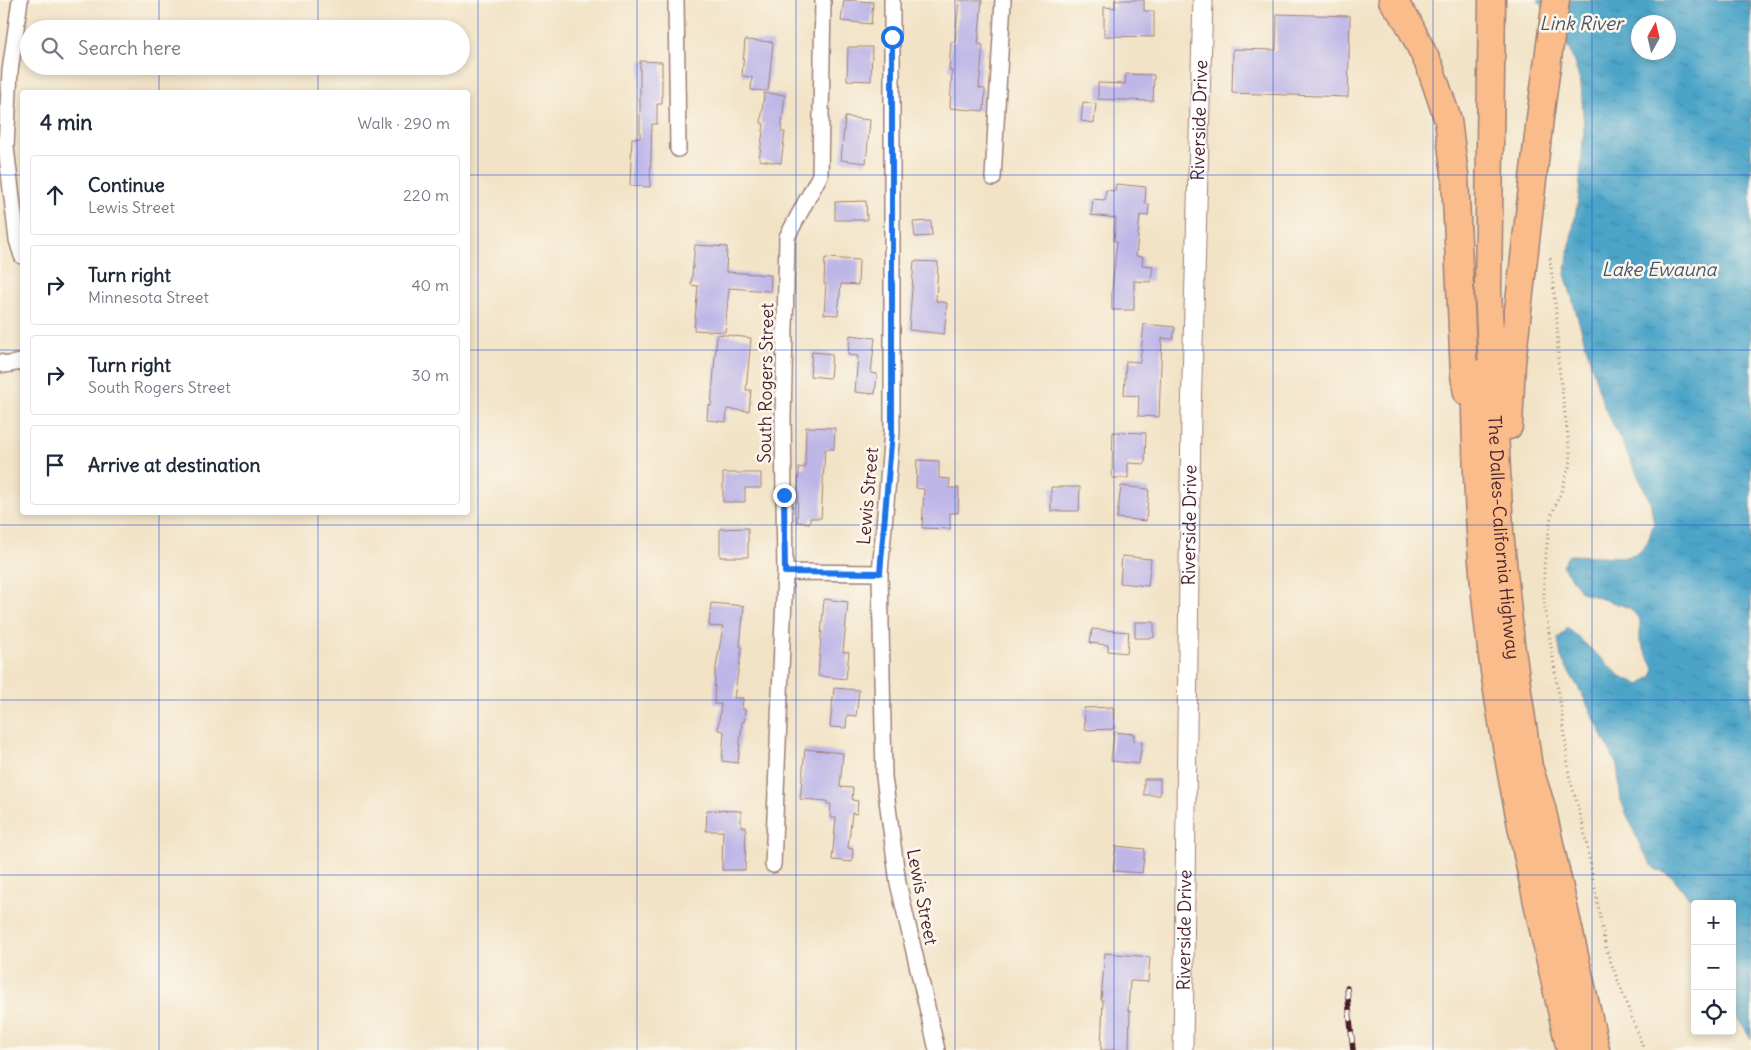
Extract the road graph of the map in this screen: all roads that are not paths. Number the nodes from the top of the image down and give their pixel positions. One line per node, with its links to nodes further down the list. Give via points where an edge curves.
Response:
1 (20, 0): 12 (street, via 10,71 6,147)
2 (676, 0): 10 (street)
3 (823, 0): 16 (street, South Rogers Street, via 820,175 787,237 783,419)
4 (892, 0): 17 (street, Lewis Street, via 892,432)
5 (1003, 0): 11 (street)
6 (1203, 0): 21 (street, Riverside Drive, via 1191,413)
7 (1392, 0): 15 (highway, via 1408,22 1430,67 1448,120 1455,175 1464,375)
8 (1556, 0): 18 (highway, via 1512,363 1509,429 1511,531 1519,633 1540,766)
9 (1492, 8): 15 (highway, The Dalles-California Highway, via 1482,117 1473,293); 18 (highway, The Dalles-California Highway, via 1488,290 1500,521 1511,643 1530,767)
10 (678, 149)
11 (993, 178)
12 (20, 250)
13 (0, 362): 14 (street, via 4,365)
14 (20, 362)
15 (1476, 460): 22 (highway, The Dalles-California Highway, via 1491,648 1510,773)
16 (785, 572): 17 (street); 19 (street, South Rogers Street)
17 (880, 573): 20 (street, Lewis Street, via 884,777 898,883)
18 (1542, 808): 23 (highway, The Dalles-California Highway)
19 (773, 865)
20 (937, 1050)
21 (1183, 1050)
22 (1570, 1050)
23 (1596, 1050)

